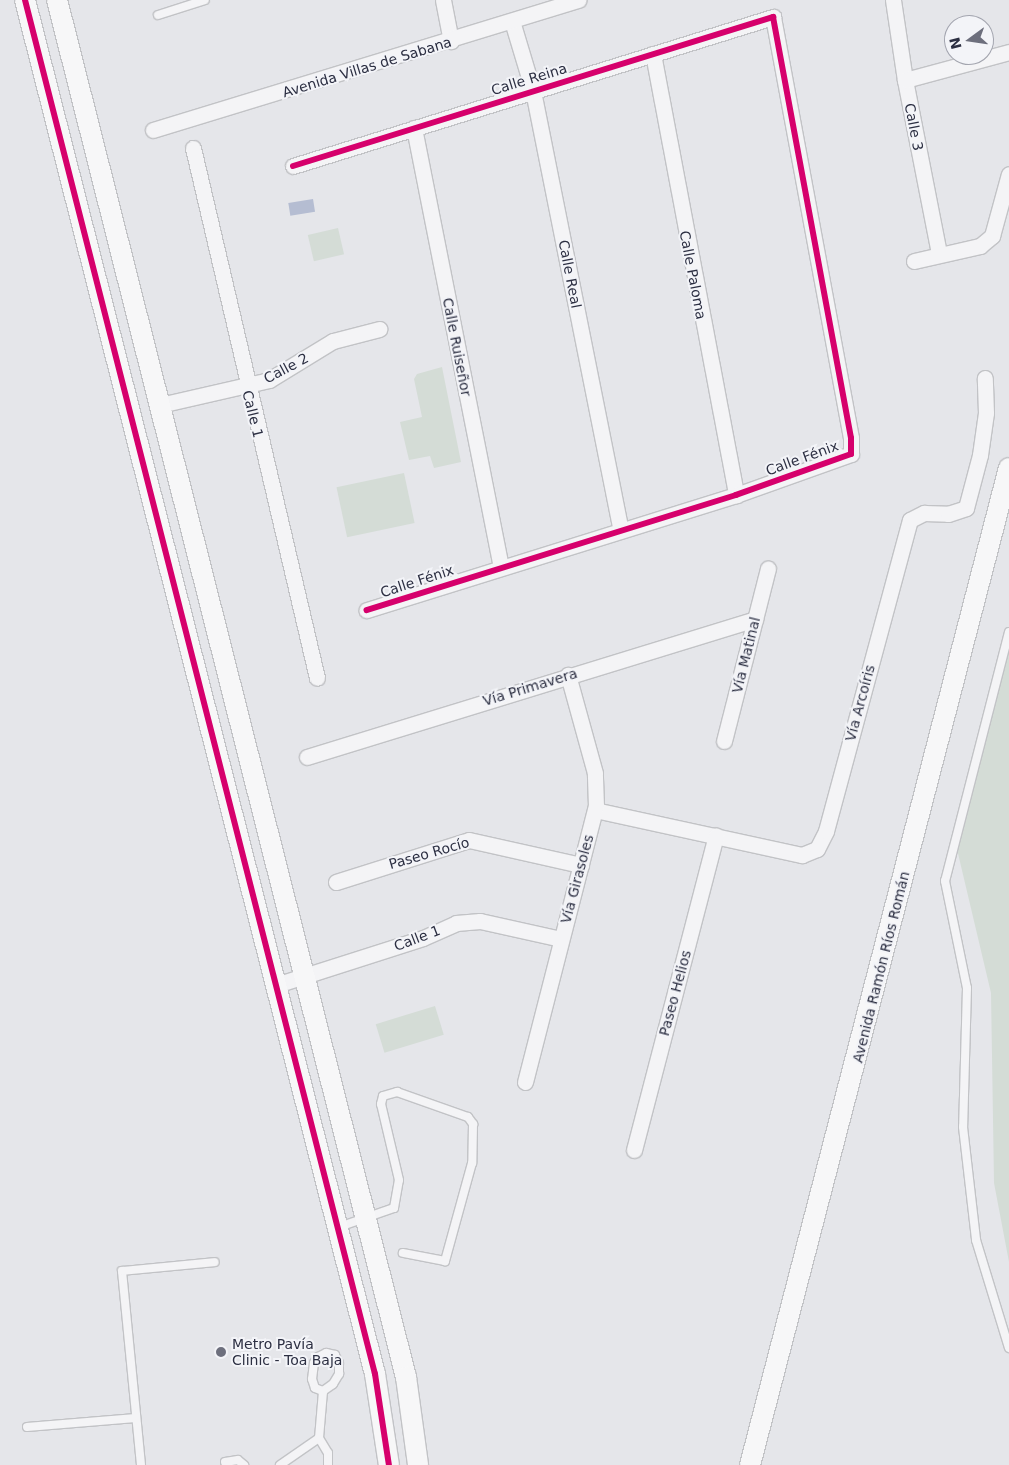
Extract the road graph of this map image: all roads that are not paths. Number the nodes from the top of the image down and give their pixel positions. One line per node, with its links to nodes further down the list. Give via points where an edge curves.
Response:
1 (26, 0): 22 (street)
2 (57, 0): 26 (street)
3 (205, 0): 7 (lane)
4 (443, 0): 10 (street)
5 (579, 0): 9 (street, Avenida Villas de Sabana)
6 (893, 0): 13 (street, Calle 3)
7 (158, 15)
8 (773, 17): 12 (street, Calle Reina); 28 (street, Calle Fénix, via 851,438 851,454)
9 (512, 21): 10 (street, Avenida Villas de Sabana); 14 (street, Calle Real)
10 (451, 41): 16 (street, Avenida Villas de Sabana)
11 (1009, 52): 13 (street)
12 (653, 54): 14 (street, Calle Reina); 28 (street, Calle Paloma)
13 (905, 80): 20 (street, Calle 3)
14 (533, 91): 15 (street, Calle Reina); 30 (street, Calle Real)
15 (414, 128): 18 (street, Calle Reina); 31 (street, Calle Ruiseñor)
16 (153, 130)
17 (193, 148): 25 (street, Calle 1)
18 (293, 166)
19 (1009, 174): 20 (street, via 992,236 980,246)
20 (939, 254): 21 (street)
21 (914, 261)
22 (102, 300): 26 (street, via 114,313 137,393 150,405); 29 (street)
23 (379, 329): 25 (street, Calle 2, via 333,341 269,380)
24 (985, 378): 41 (street, Vía Arcoíris, via 986,413 980,456 966,508 948,514 924,513 910,520 822,843 817,849 802,855)
25 (246, 385): 26 (street, Calle 2); 37 (street, Calle 1)
26 (160, 405): 29 (street, via 147,418 144,430 155,472); 45 (street)
27 (1009, 468): 65 (street, Avenida Ramón Ríos Román)
28 (736, 495): 30 (street, Calle Fénix)
29 (154, 506): 46 (street)
30 (621, 530): 31 (street, Calle Fénix)
31 (501, 567): 33 (street, Calle Fénix)
32 (768, 569): 34 (street, Vía Matinal)
33 (367, 610)
34 (755, 620): 36 (street, Vía Primavera); 38 (street, Vía Matinal)
35 (1009, 632): 53 (lane, via 945,881 967,988 963,1127 976,1240)
36 (568, 675): 39 (street, Vía Primavera); 40 (street, Vía Girasoles, via 595,774)
37 (317, 678)
38 (724, 741)
39 (307, 757)
40 (596, 810): 41 (street, Vía Arcoíris); 42 (street, Vía Girasoles)
41 (716, 836): 48 (street, Paseo Helios)
42 (581, 865): 43 (street, Paseo Rocío, via 469,840); 44 (street, Vía Girasoles)
43 (336, 882)
44 (561, 939): 45 (street, Calle 1, via 480,921 456,923 423,938); 47 (street, Vía Girasoles)
45 (305, 978): 46 (street, Calle 1); 49 (street)
46 (276, 985): 50 (street)
47 (525, 1082)
48 (634, 1150)
49 (366, 1218): 50 (lane); 51 (lane, via 394,1208 400,1180 381,1104 383,1096 397,1092 468,1117 473,1124 472,1163 445,1261); 64 (street, via 406,1377)
50 (337, 1228): 63 (street, via 375,1374)
51 (402, 1253)
52 (215, 1262): 55 (lane, via 122,1271)
53 (1009, 1348)
54 (323, 1391): 54 (lane, via 339,1374 335,1355 326,1353 314,1363 312,1379 315,1388); 57 (lane)
55 (136, 1418): 56 (lane); 59 (lane)
56 (27, 1427)
57 (319, 1438): 61 (lane); 62 (lane, via 328,1453)
58 (226, 1462): 60 (lane, via 238,1460)
59 (141, 1465)
60 (244, 1465)
61 (280, 1465)
62 (328, 1465)
63 (390, 1465)
64 (418, 1465)
65 (750, 1465)

